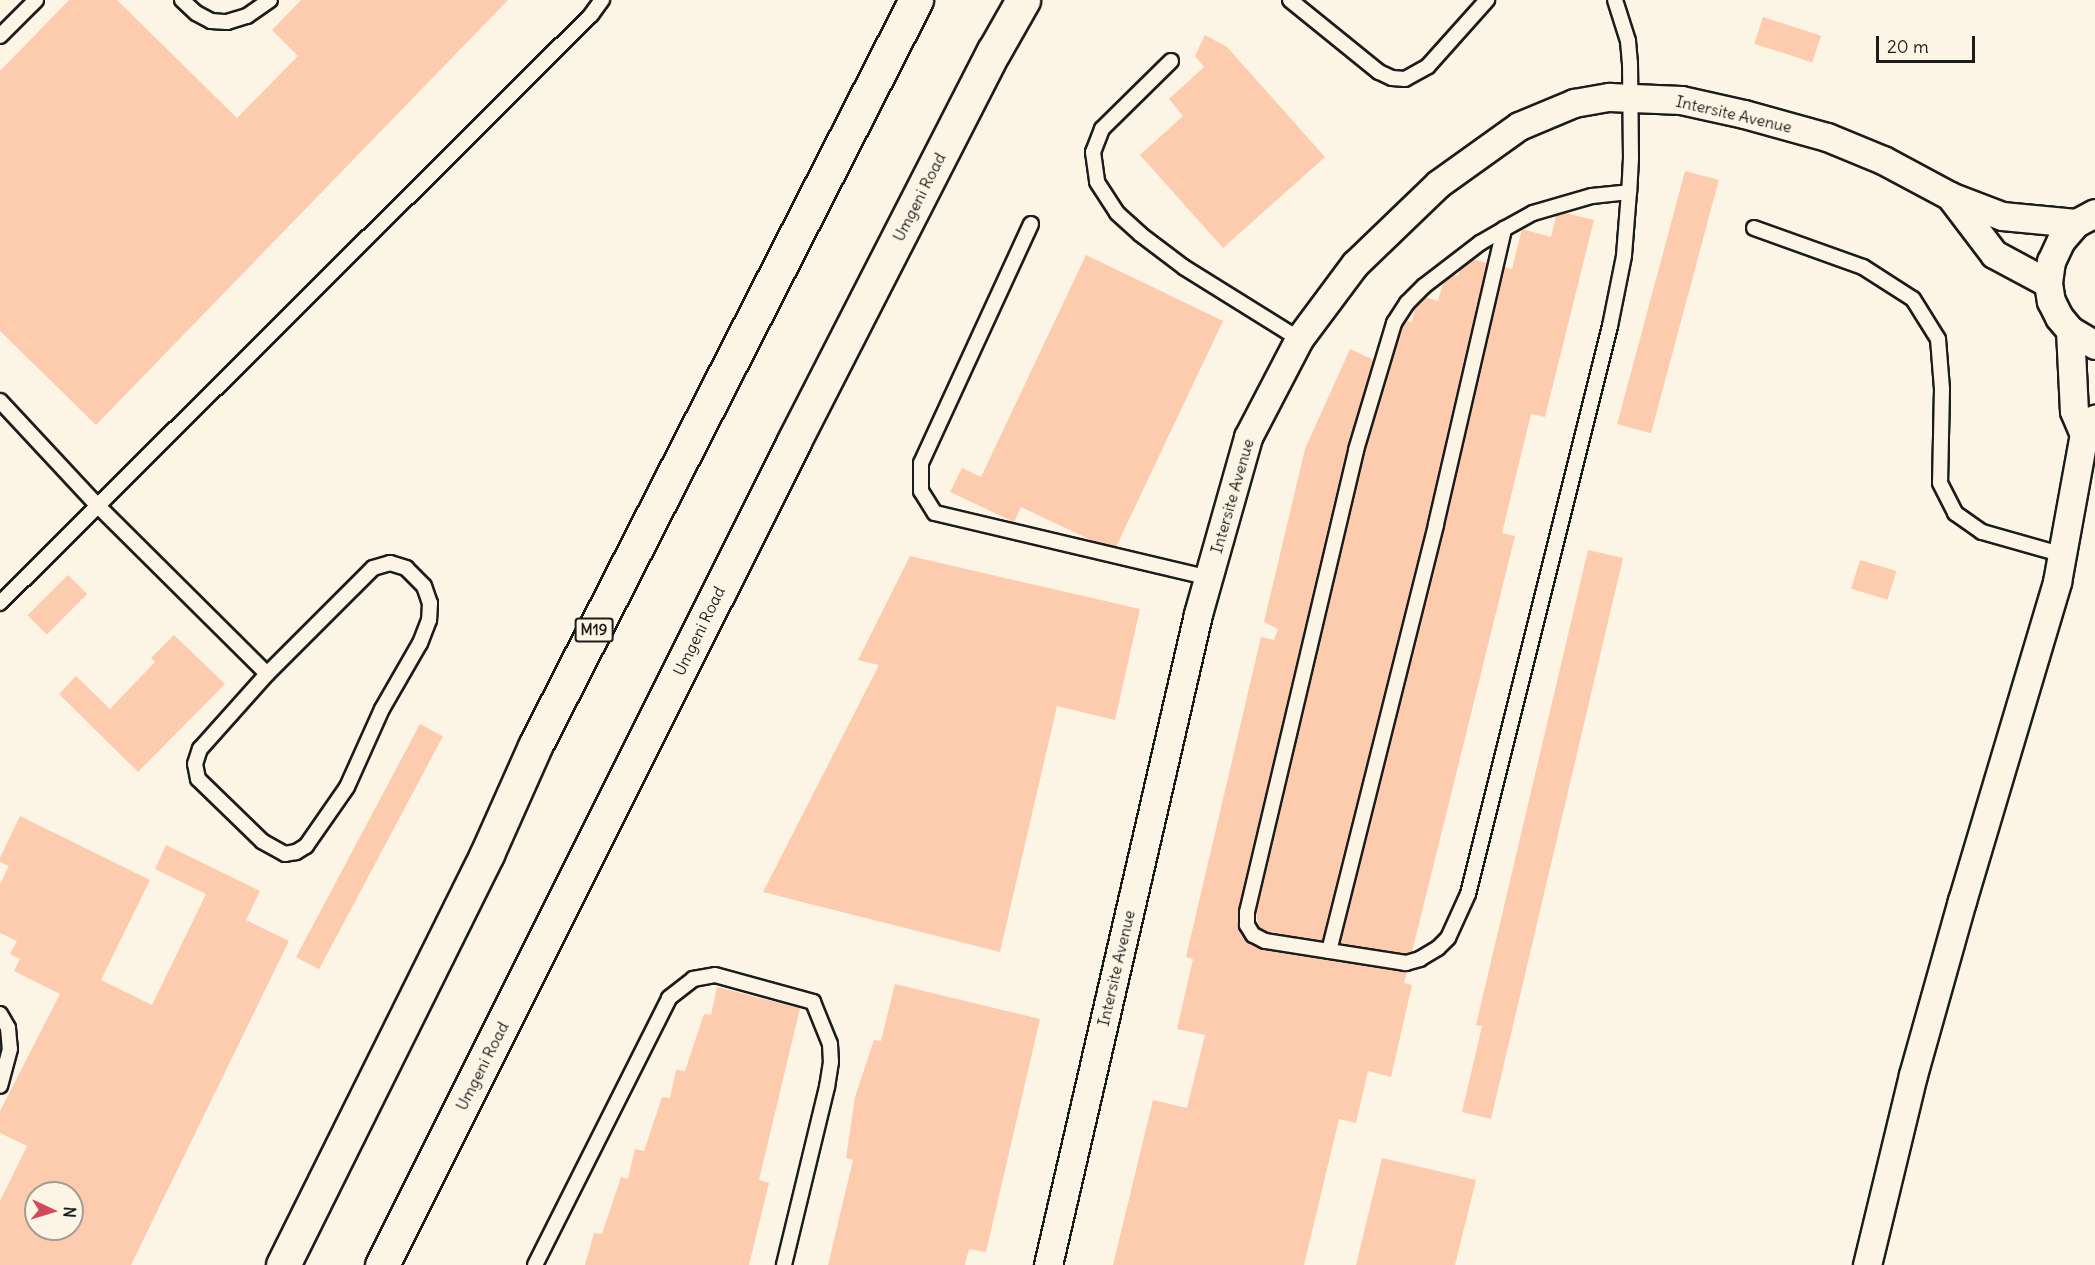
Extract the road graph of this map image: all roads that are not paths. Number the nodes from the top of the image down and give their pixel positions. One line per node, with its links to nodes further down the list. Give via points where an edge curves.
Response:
1 (36, 0): 10 (lane)
2 (182, 0): 3 (lane, via 196,14 211,21 227,22 247,16)
3 (270, 0)
4 (602, 0): 25 (lane)
5 (916, 0): 34 (highway, M19, via 540,735 487,854)
6 (1023, 0): 33 (highway, Umgeni Road, via 794,441)
7 (1290, 0): 8 (lane, via 1378,72 1406,79 1428,66)
8 (1487, 0)
9 (1615, 0): 12 (lane, via 1628,41)
10 (0, 36)
11 (1171, 61): 21 (lane, via 1102,129 1093,152 1097,182 1117,213 1140,234 1185,268)
12 (1631, 98): 13 (lane); 14 (street, Intersite Avenue, via 1681,100 1827,137 1883,160); 21 (street, Intersite Avenue, via 1574,103 1519,126 1438,184 1355,264)
13 (1629, 192): 18 (lane, via 1592,196 1533,213); 30 (lane, via 1624,256 1610,326 1477,861 1455,927 1438,948 1406,963)
14 (1950, 196): 15 (street, Intersite Avenue, via 2002,216); 19 (street, Intersite Avenue, via 1994,254)
15 (2086, 218): 19 (street, via 2061,240 2051,261)
16 (1031, 224): 27 (lane, via 921,463 921,491 935,513)
17 (1754, 228): 26 (lane, via 1863,267 1913,299 1938,339 1942,390 1940,483 1955,513 1982,532)
18 (1504, 229): 30 (lane, via 1436,524); 30 (lane, via 1447,267 1407,303 1394,323 1356,450 1247,912 1247,925 1259,938)
19 (2048, 283): 20 (street, via 2051,301)
20 (2070, 330): 22 (street); 24 (street, via 2074,411)
21 (1299, 339): 27 (street, Intersite Avenue, via 1248,437)
22 (2095, 345)
23 (0, 401): 25 (lane)
24 (2089, 426): 26 (street)
25 (98, 506): 28 (lane); 29 (lane)
26 (2064, 555): 40 (street, via 1913,1075)
27 (1209, 578): 39 (street, Intersite Avenue)
28 (0, 603)
29 (267, 674): 29 (lane, via 373,568 390,563 406,568 424,586 430,603 429,620 347,787 306,846 285,854 262,841 198,779 195,764 200,748)
30 (1329, 951)
31 (0, 1014): 32 (lane, via 8,1028 10,1048)
32 (0, 1086)
33 (409, 1208): 35 (highway, Umgeni Road); 36 (highway)
34 (283, 1265)
35 (382, 1265)
36 (394, 1265)
37 (536, 1265): 38 (lane, via 669,998 693,980 715,975 813,1002 830,1044 827,1087)
38 (783, 1265)
39 (1048, 1265)
40 (1867, 1265)

